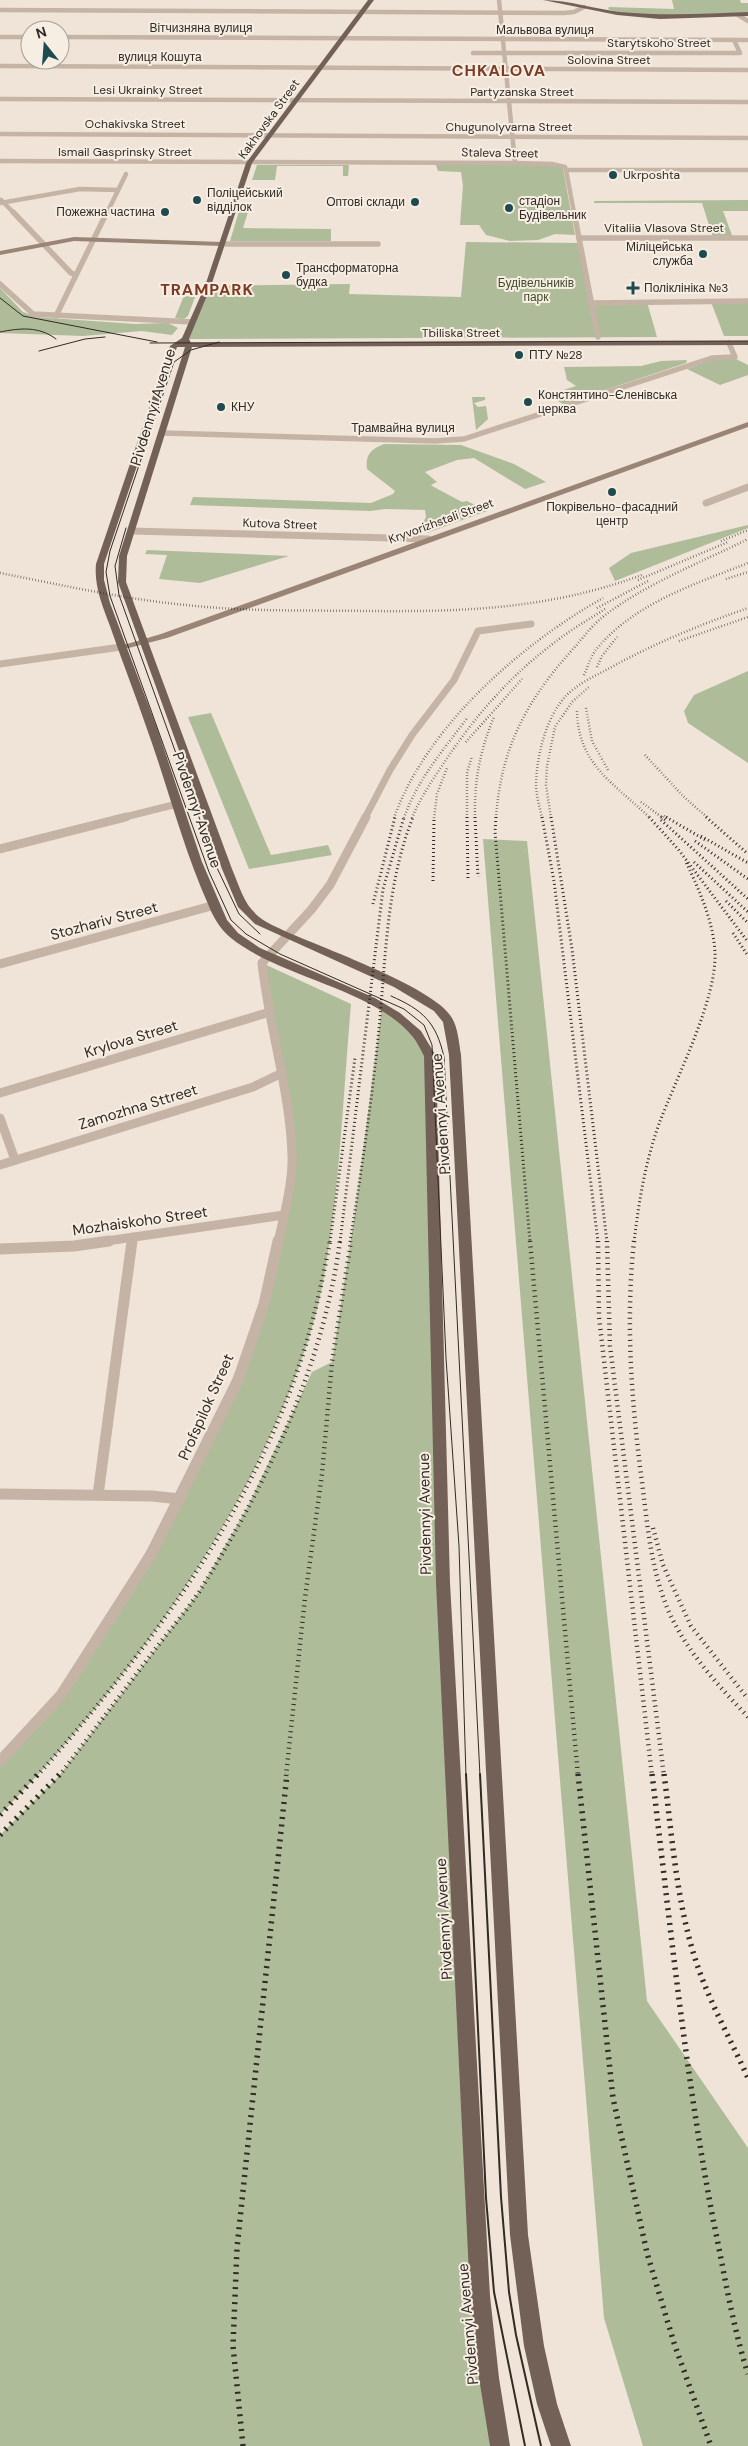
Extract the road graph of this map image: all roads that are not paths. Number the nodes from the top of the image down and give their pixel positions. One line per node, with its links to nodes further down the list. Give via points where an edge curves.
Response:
1 (371, 0): 6 (main road, Kakhovska Street)
2 (499, 0): 7 (street)
3 (546, 0): 4 (main road)
4 (584, 7): 7 (street, via 570,13); 9 (main road, via 660,17)
5 (0, 10): 6 (street)
6 (362, 13): 7 (street); 14 (main road, Kakhovska Street)
7 (499, 13): 15 (street)
8 (748, 14): 9 (main road)
9 (738, 15): 10 (street)
10 (748, 21)
11 (0, 37): 12 (street)
12 (20, 37)
13 (70, 37): 14 (street, Вітчизняна вулиця)
14 (342, 38): 15 (street, Мальвова вулиця); 21 (main road, Kakhovska Street)
15 (501, 40): 16 (street, Мальвова вулиця); 19 (street)
16 (734, 40): 17 (street, Мальвова вулиця); 19 (street, Starytskoho Street, via 740,53)
17 (748, 40)
18 (473, 53): 19 (street, Starytskoho Street)
19 (503, 53): 22 (street)
20 (0, 66): 21 (street, вулиця Кошута)
21 (320, 68): 22 (street, Solovina Street); 25 (main road, Kakhovska Street)
22 (504, 70): 23 (street, Solovina Street); 26 (street)
23 (748, 70)
24 (0, 99): 25 (street, Lesi Ukrainky Street)
25 (296, 101): 26 (street, Partyzanska Street); 29 (main road, Kakhovska Street)
26 (507, 102): 27 (street, Partyzanska Street); 30 (street)
27 (748, 102)
28 (0, 134): 29 (street, Ochakivska Street)
29 (270, 135): 30 (street, Chugunolyvarna Street); 33 (main road, Kakhovska Street)
30 (510, 137): 31 (street, Chugunolyvarna Street); 34 (street)
31 (748, 138)
32 (0, 161): 33 (street, Ismail Gasprinsky Street)
33 (249, 163): 34 (street, Staleva Street); 44 (main road, Kakhovska Street)
34 (514, 163): 35 (street, Staleva Street, via 558,165)
35 (566, 170): 36 (street, Staleva Street); 40 (street)
36 (748, 170)
37 (126, 174): 38 (street)
38 (118, 190): 39 (street, via 80,189); 42 (street)
39 (1, 201): 43 (street)
40 (579, 238): 41 (street, Vitaliia Vlasova Street); 50 (street)
41 (748, 238)
42 (93, 240): 43 (main road, via 74,239); 44 (main road); 47 (street)
43 (45, 244): 46 (main road); 47 (street)
44 (222, 244): 45 (street); 52 (main road, Kakhovska Street)
45 (378, 244)
46 (0, 253)
47 (76, 275): 51 (street)
48 (0, 284): 51 (street, via 33,314)
49 (748, 301): 50 (street)
50 (591, 303): 54 (street)
51 (56, 316): 52 (street)
52 (193, 322): 55 (main road, Kakhovska Street)
53 (748, 336): 54 (main road, Tbiliska Street)
54 (598, 337): 55 (main road, Tbiliska Street)
55 (187, 342): 56 (main road, Tbiliska Street); 59 (main road, Pivdennyi Avenue); 66 (main road, Pivdennyi Avenue, via 175,345 100,564 100,585)
56 (729, 343): 57 (main road, Tbiliska Street); 59 (street, Трамвайна вулиця, via 735,357 712,358 464,439 434,441)
57 (748, 343)
58 (748, 424): 63 (main road, Kryvorizhstali Street)
59 (163, 432): 62 (main road, Pivdennyi Avenue)
60 (748, 487): 61 (street)
61 (706, 503)
62 (131, 531): 63 (street, Kutova Street); 65 (main road, Pivdennyi Avenue, via 124,556 122,582)
63 (428, 540): 65 (main road, Kryvorizhstali Street)
64 (531, 624): 71 (street, via 478,631 454,680 390,770 330,884)
65 (143, 643): 66 (main road, Kryvorizhstali Street); 71 (main road, Pivdennyi Avenue, via 239,899 254,918)
66 (121, 647): 67 (street); 68 (main road, Pivdennyi Avenue)
67 (0, 664)
68 (177, 804): 69 (street); 70 (main road, Pivdennyi Avenue)
69 (0, 849)
70 (214, 906): 72 (main road, Pivdennyi Avenue, via 236,936); 73 (street, Stozhariv Street)
71 (287, 937): 72 (street); 88 (main road, Pivdennyi Avenue, via 401,986 435,1005 446,1017 455,1055 519,2235 534,2346)
72 (268, 955): 74 (street, Profspilok Street, via 262,963); 87 (main road, Pivdennyi Avenue, via 382,1007 404,1021 425,1043 430,1056 445,1623 480,2296)
73 (0, 964)
74 (270, 1012): 75 (street, Profspilok Street); 76 (street, Krylova Street)
75 (282, 1073): 78 (street, Zamozhna Sttreet, via 253,1087); 80 (street, Profspilok Street, via 292,1157)
76 (0, 1093)
77 (0, 1118): 78 (street)
78 (15, 1160): 79 (street, Zamozhna Sttreet)
79 (0, 1165)
80 (284, 1215): 81 (street, Mozhaiskoho Street); 85 (street, Profspilok Street, via 264,1304 238,1380)
81 (133, 1237): 82 (street, Mozhaiskoho Street, via 74,1246); 84 (street)
82 (0, 1249)
83 (0, 1494): 84 (street)
84 (98, 1495): 85 (street)
85 (180, 1499): 86 (street, Profspilok Street, via 150,1556 61,1695)
86 (0, 1761)
87 (500, 2446)
88 (561, 2446)

